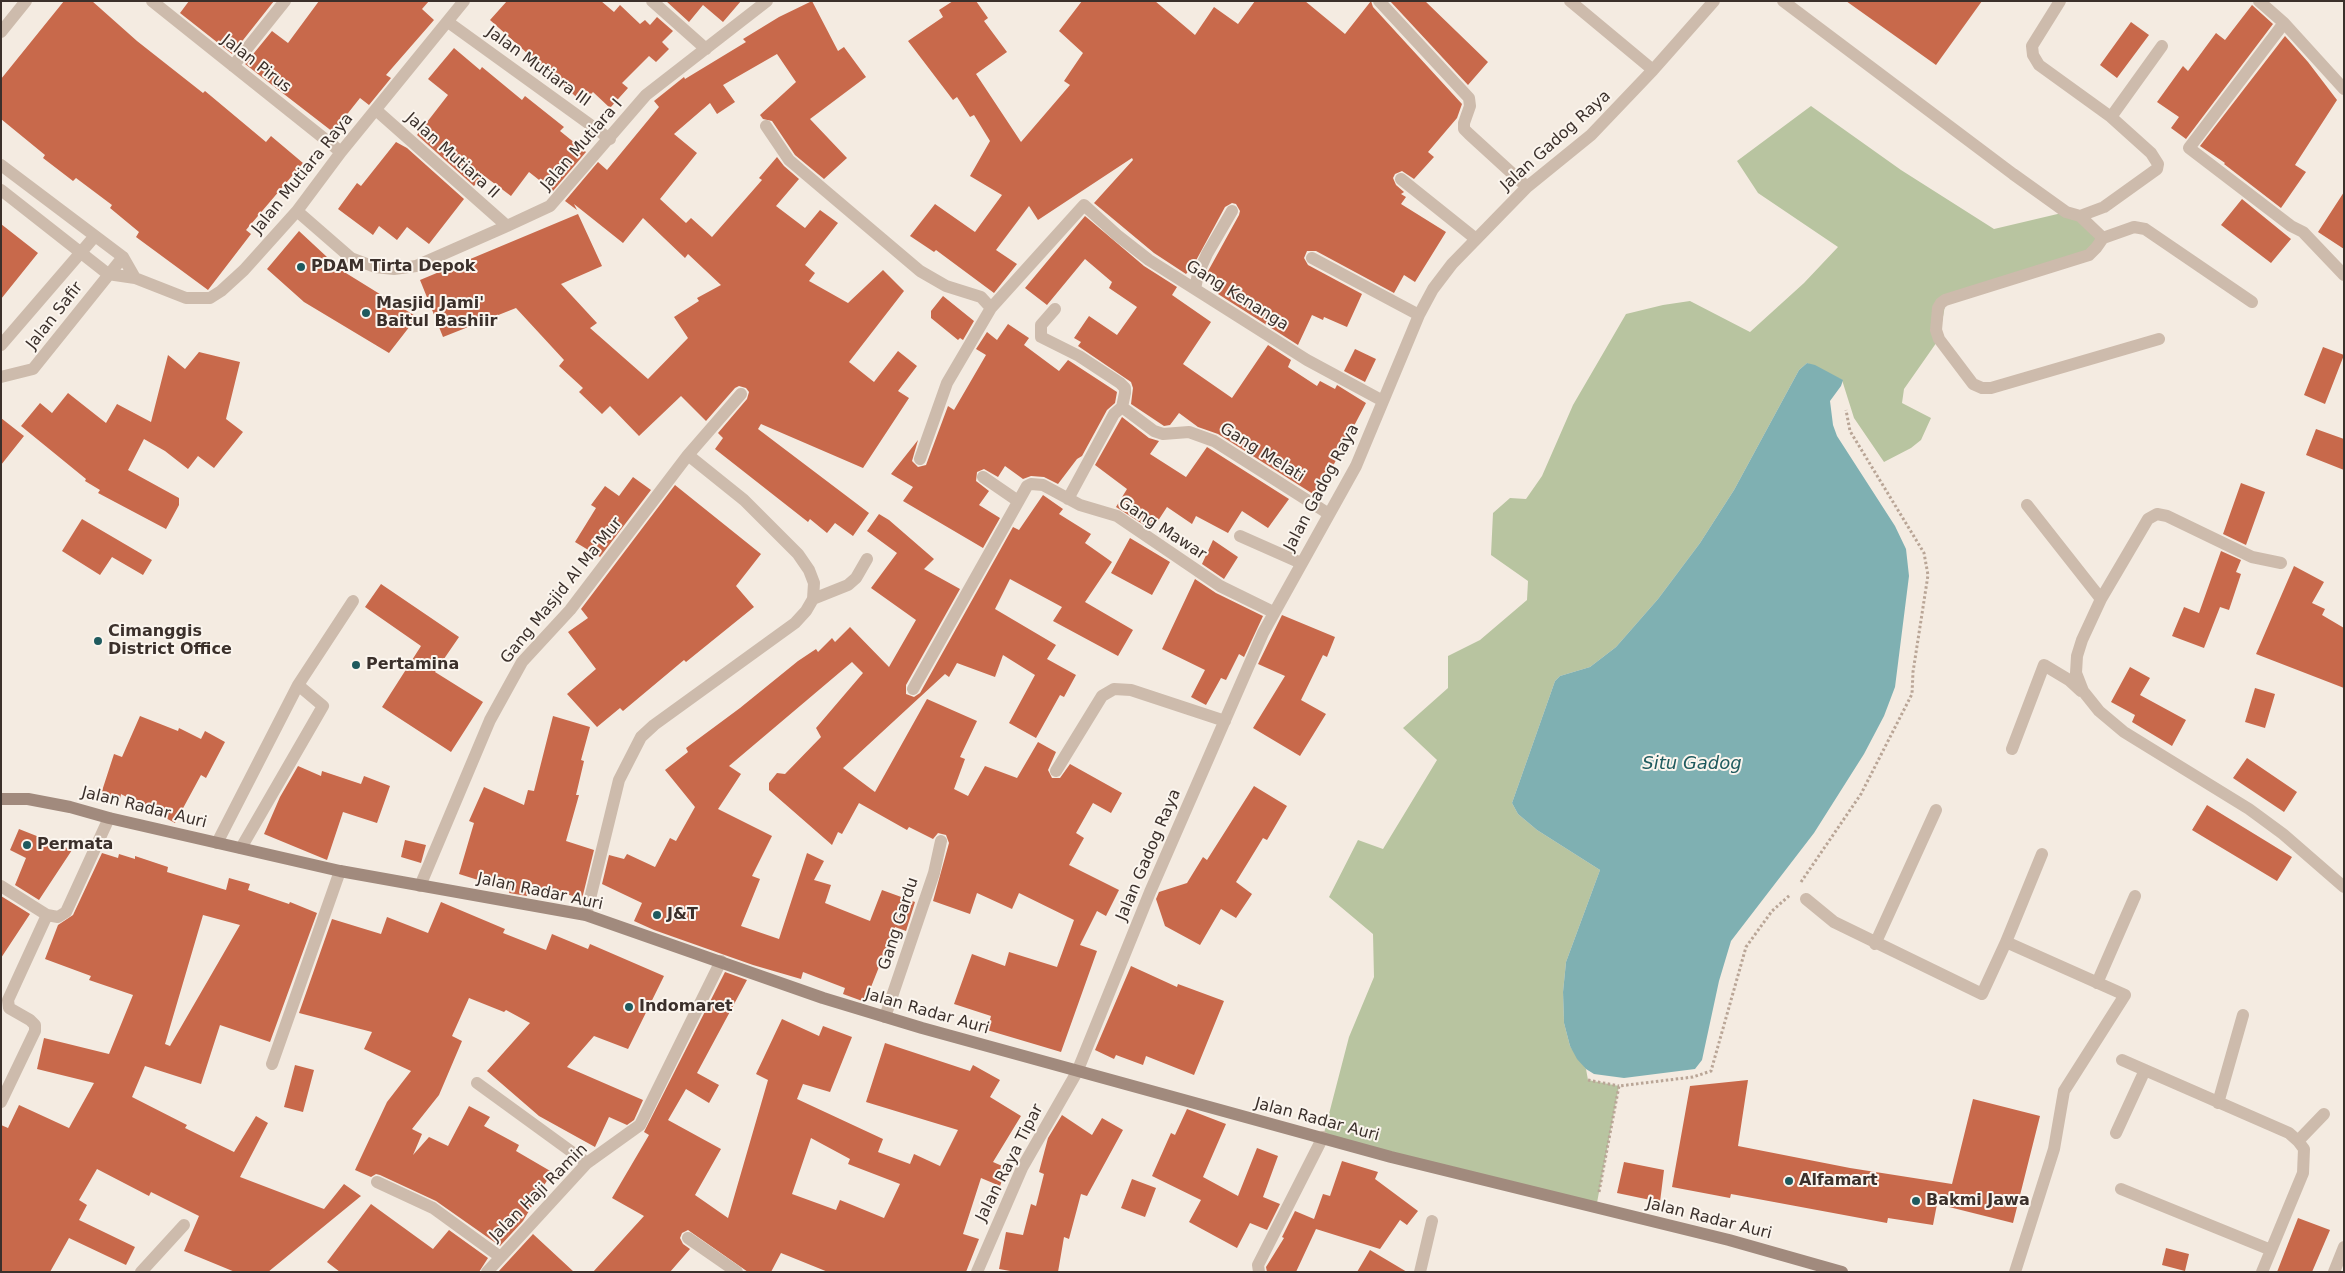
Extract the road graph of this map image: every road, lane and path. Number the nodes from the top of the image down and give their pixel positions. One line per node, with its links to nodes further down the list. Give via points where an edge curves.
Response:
1 (26, 1): 15 (street)
2 (152, 1): 18 (street, Jalan Pirus)
3 (285, 1): 18 (street)
4 (464, 1): 13 (street, Jalan Mutiara Raya)
5 (652, 1): 17 (street)
6 (767, 1): 17 (street, Jalan Mutiara I)
7 (1379, 1): 28 (street, via 1469,98 1470,106 1464,123 1469,134)
8 (1570, 1): 19 (street)
9 (1783, 1): 32 (street, via 2013,174 2066,212)
10 (2060, 1): 22 (street, via 2036,36 2033,55 2048,74)
11 (2259, 1): 14 (street)
12 (1710, 2): 19 (street, Jalan Gadog Raya)
13 (448, 22): 21 (street, Jalan Mutiara Raya); 24 (street, Jalan Mutiara III)
14 (2284, 23): 20 (street); 41 (street, via 2189,148 2303,232)
15 (1, 32)
16 (2162, 46): 22 (street)
17 (706, 48): 24 (street, Jalan Mutiara I, via 646,95)
18 (233, 66): 25 (street, Jalan Pirus)
19 (1654, 70): 28 (street, Jalan Gadog Raya, via 1591,135)
20 (2344, 89)
21 (376, 110): 25 (street, Jalan Mutiara Raya); 33 (street, Jalan Mutiara II)
22 (2111, 117): 32 (street, via 2156,158 2157,170 2104,207)
23 (766, 126): 45 (street, via 789,160 913,266 946,286 981,297)
24 (610, 139): 33 (street, Jalan Mutiara I, via 550,206)
25 (341, 152): 30 (street, Jalan Mutiara Raya)
26 (1, 165): 34 (street)
27 (1401, 179): 36 (street)
28 (1527, 187): 36 (street, Jalan Gadog Raya)
29 (1, 190): 37 (street, Jalan Mutiara Raya)
30 (297, 211): 33 (street, Jalan Mutiara I, via 351,258 394,270 416,266); 42 (street, Jalan Mutiara Raya, via 244,270 210,298 186,298)
31 (1232, 211): 43 (street, via 1207,254)
32 (2080, 216): 35 (street)
33 (506, 226)
34 (95, 236): 37 (street, Jalan Safir); 38 (street)
35 (2104, 238): 44 (street, via 2134,227 2145,229); 48 (street, via 2089,255 1940,302 1936,330 1939,339 1974,384 1991,388)
36 (1476, 239): 47 (street, Jalan Gadog Raya, via 1432,290)
37 (80, 252): 40 (street, Jalan Mutiara Raya); 49 (street, Jalan Safir)
38 (123, 258): 40 (street, Jalan Safir); 42 (street)
39 (1312, 258): 47 (street)
40 (108, 274): 42 (street, Jalan Mutiara Raya); 50 (street, Jalan Safir, via 33,369)
41 (2344, 275)
42 (135, 278)
43 (1195, 289): 45 (street, Gang Kenanga, via 1142,255 1084,205); 52 (street, Gang Kenanga, via 1308,360)
44 (2252, 302)
45 (991, 308): 56 (street, via 947,384)
46 (1055, 309): 53 (street, via 1041,326 1041,337 1079,356 1120,383 1126,393)
47 (1418, 315): 52 (street, Jalan Gadog Raya)
48 (2159, 338)
49 (1, 345)
50 (1, 377)
51 (741, 394): 55 (street, Gang Masjid Al Ma'Mur)
52 (1383, 401): 61 (street, Jalan Gadog Raya, via 1356,466)
53 (1122, 407): 58 (street, via 1114,414); 61 (street, Gang Melati, via 1163,434 1189,432 1214,441)
54 (1846, 410): 84 (path, via 1850,430 1924,553 1928,575 1912,694 1861,794)
55 (688, 455): 68 (street, via 744,500 798,554 810,570 814,583); 86 (street, Gang Masjid Al Ma'Mur, via 570,610 522,662 490,720)
56 (920, 459)
57 (982, 477): 59 (street)
58 (1068, 499): 59 (street, Gang Mawar, via 1043,485 1031,484); 69 (street, Gang Mawar, via 1117,516 1220,586)
59 (1018, 501): 71 (street)
60 (2027, 505): 66 (street)
61 (1329, 514): 64 (street, Jalan Gadog Raya)
62 (1240, 536): 64 (street)
63 (867, 559): 68 (street, via 848,585)
64 (1301, 563): 69 (street, Jalan Gadog Raya)
65 (2281, 563): 66 (street, via 2252,557 2157,514 2148,519)
66 (2100, 599): 72 (street, via 2077,656 2076,673)
67 (353, 600): 70 (street)
68 (812, 600): 92 (street, via 795,623 641,737 619,780)
69 (1273, 612): 73 (street, Jalan Gadog Raya)
70 (298, 685): 80 (street); 81 (street, via 323,706)
71 (913, 689)
72 (2090, 700): 74 (street, via 2069,680 2044,665); 87 (street, via 2099,712 2124,732 2249,809 2283,834)
73 (1225, 721): 75 (street, via 1131,690 1114,689 1102,696); 102 (street, Jalan Gadog Raya, via 1150,892)
74 (2012, 749)
75 (1056, 771)
76 (1, 799): 78 (main road, Jalan Radar Auri, via 28,799)
77 (1936, 810): 94 (street)
78 (109, 818): 80 (main road, Jalan Radar Auri); 91 (street, via 66,912 58,917)
79 (941, 841): 98 (street, Gang Gardu, via 934,873)
80 (217, 843): 81 (main road, Jalan Radar Auri)
81 (241, 848): 83 (main road, Jalan Radar Auri)
82 (2042, 854): 93 (street)
83 (340, 871): 86 (main road, Jalan Radar Auri); 100 (street)
84 (1798, 885)
85 (1, 886): 91 (street)
86 (420, 886): 92 (main road, Jalan Radar Auri)
87 (2344, 887)
88 (1793, 892): 105 (path, via 1772,911 1746,947 1710,1071 1693,1077)
89 (2135, 896): 96 (street)
90 (1806, 899): 94 (street, via 1834,922)
91 (47, 915): 106 (street, via 8,1000 8,1008 30,1020 35,1031)
92 (586, 915): 95 (main road, Jalan Radar Auri)
93 (2006, 942): 94 (street, via 1982,994); 96 (street)
94 (1875, 944)
95 (721, 961): 98 (main road, Jalan Radar Auri); 112 (street, Jalan Haji Ramin, via 640,1125)
96 (2097, 983): 129 (street, via 2125,995 2064,1091 2054,1149)
97 (2244, 1015): 107 (street)
98 (886, 1017): 102 (main road, Jalan Radar Auri)
99 (2122, 1060): 101 (street)
100 (272, 1064)
101 (2145, 1070): 107 (street); 109 (street)
102 (1077, 1072): 110 (main road, Jalan Radar Auri); 125 (street, Jalan Raya Tipar, via 1022,1168)
103 (1588, 1080): 105 (path)
104 (477, 1083): 112 (street)
105 (1619, 1086): 115 (path)
106 (1, 1102)
107 (2218, 1103): 111 (street, via 2289,1133)
108 (2324, 1114): 111 (street)
109 (2116, 1133)
110 (1322, 1138): 115 (main road, Jalan Radar Auri); 126 (street, via 1258,1265)
111 (2298, 1141): 120 (street, via 2304,1149 2303,1173)
112 (587, 1163): 121 (street, Jalan Haji Ramin)
113 (377, 1182): 121 (street, via 433,1208)
114 (2121, 1189): 120 (street)
115 (1596, 1208): 128 (main road, Jalan Radar Auri, via 1729,1240)
116 (1432, 1221): 127 (street)
117 (184, 1225): 122 (street)
118 (688, 1238): 124 (street)
119 (2344, 1247): 131 (street)
120 (2271, 1250): 130 (street)
121 (499, 1256): 123 (street, Jalan Haji Ramin)
122 (141, 1272)
123 (486, 1272)
124 (737, 1272)
125 (977, 1272)
126 (1258, 1272)
127 (1420, 1272)
128 (1842, 1272)
129 (2015, 1272)
130 (2262, 1272)
131 (2334, 1272)

